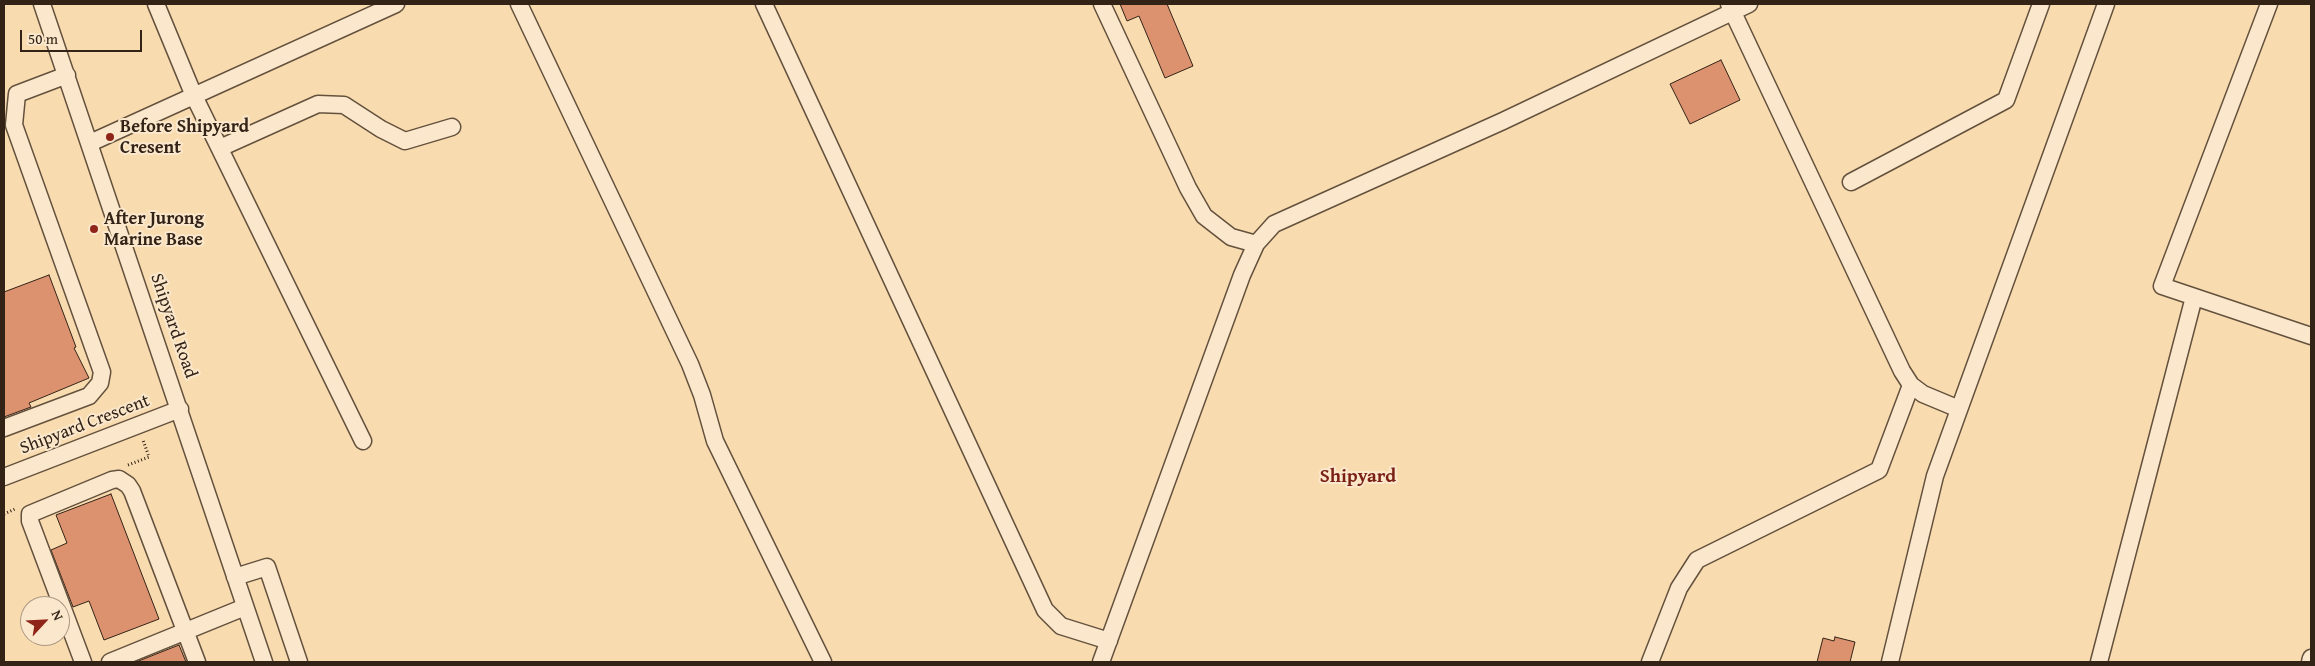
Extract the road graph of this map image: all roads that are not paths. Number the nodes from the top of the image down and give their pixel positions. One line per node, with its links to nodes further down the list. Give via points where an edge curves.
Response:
1 (42, 4): 12 (street, Shipyard Road)
2 (156, 4): 13 (street)
3 (396, 4): 13 (street)
4 (519, 4): 37 (street, via 690,364 715,441)
5 (764, 4): 30 (street, via 1045,610 1061,626)
6 (1102, 4): 18 (street, via 1204,216 1231,236)
7 (1749, 4): 11 (street)
8 (2041, 4): 17 (street, via 2006,100)
9 (2106, 4): 23 (street)
10 (2269, 4): 19 (street, via 2162,286)
11 (1730, 8): 18 (street, via 1503,121 1274,224); 21 (street)
12 (67, 75): 15 (street, Shipyard Road); 24 (street, via 17,94 14,125 102,372 100,383 89,396)
13 (194, 96): 15 (street); 16 (street)
14 (452, 127): 16 (street, via 404,141 344,105 318,104)
15 (90, 143): 22 (street, Shipyard Road)
16 (220, 148): 25 (street)
17 (1851, 182)
18 (1256, 244): 30 (street)
19 (2194, 297): 20 (street); 41 (street)
20 (2311, 336)
21 (1911, 385): 23 (street, via 1923,394); 39 (street, via 1879,470 1697,560 1679,588)
22 (180, 409): 26 (street, Shipyard Crescent); 27 (street, Shipyard Road)
23 (1959, 409): 40 (street, via 1935,476)
24 (4, 428)
25 (362, 441)
26 (4, 477)
27 (235, 577): 28 (street, Shipyard Road); 36 (street, via 267,567)
28 (245, 607): 29 (street); 35 (street, Shipyard Road)
29 (187, 631): 32 (street, via 132,491 124,481 112,480 30,514); 33 (street); 34 (street)
30 (1109, 640): 38 (street)
31 (2311, 658): 42 (street)
32 (83, 662)
33 (110, 662)
34 (197, 662)
35 (264, 662)
36 (299, 662)
37 (823, 662)
38 (1102, 662)
39 (1650, 662)
40 (1890, 662)
41 (2099, 662)
42 (2310, 662)

